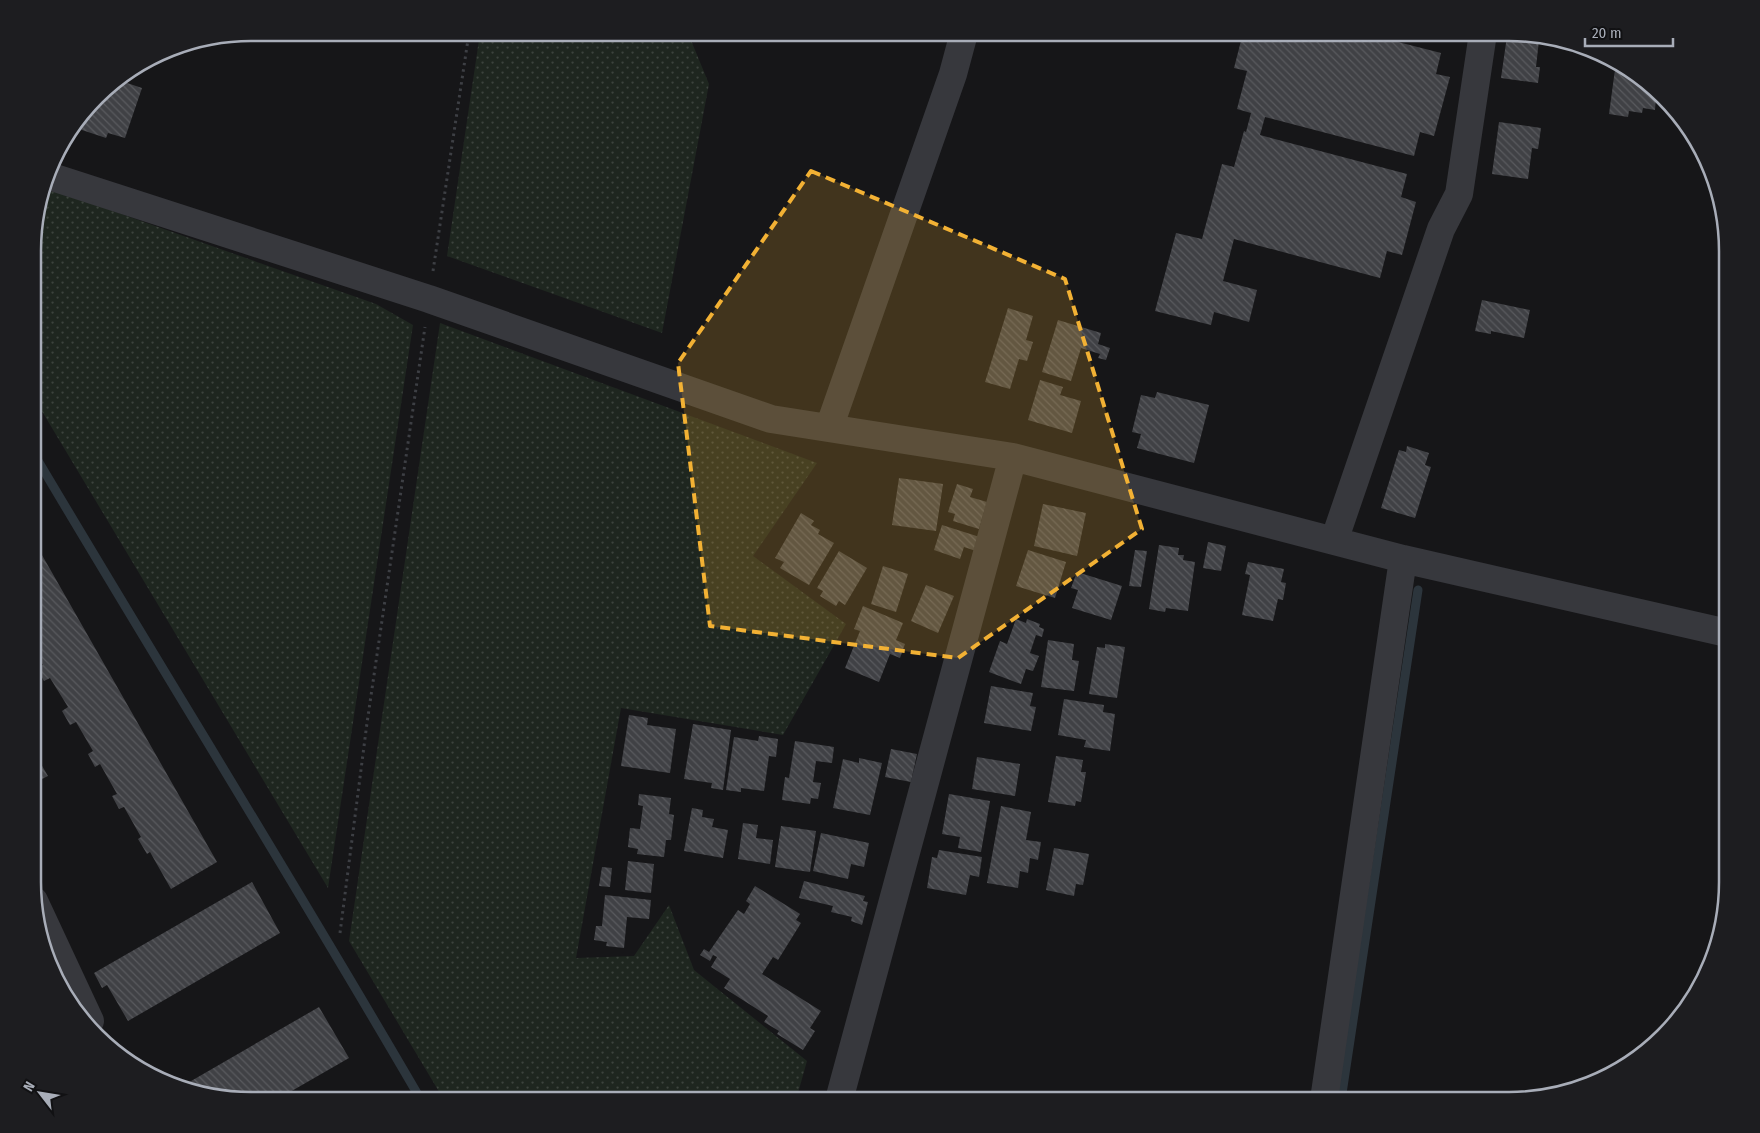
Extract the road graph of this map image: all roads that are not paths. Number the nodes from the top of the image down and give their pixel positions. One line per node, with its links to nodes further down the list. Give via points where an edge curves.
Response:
1 (962, 41): 4 (street, via 954,74)
2 (1482, 41): 6 (street, via 1458,194 1441,229)
3 (54, 178): 4 (street, via 429,299 771,419)
4 (829, 428): 5 (street)
5 (1013, 457): 6 (street); 11 (street)
6 (1334, 541): 7 (street)
7 (1403, 559): 8 (street); 12 (street)
8 (1719, 632)
9 (46, 926): 10 (street)
10 (85, 1009)
11 (841, 1092)
12 (1325, 1092)

